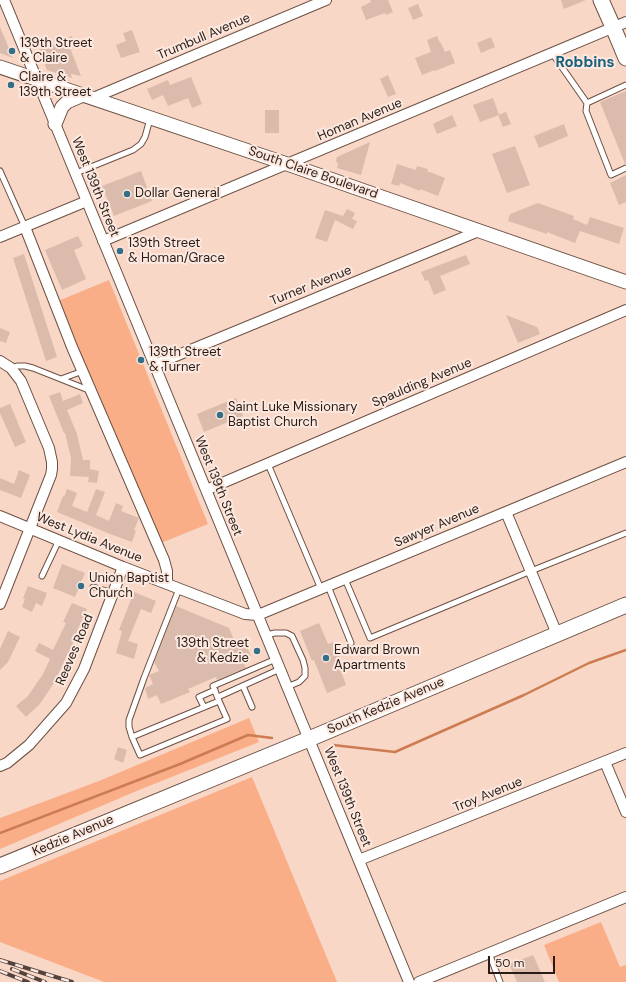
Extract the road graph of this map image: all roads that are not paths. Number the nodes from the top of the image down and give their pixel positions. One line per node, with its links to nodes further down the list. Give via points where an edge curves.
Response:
1 (4, 0): 8 (street, West 139th Street)
2 (326, 0): 10 (street, Trumbull Avenue)
3 (601, 0): 4 (main road)
4 (620, 25): 5 (street, Homan Avenue); 6 (main road)
5 (552, 53): 11 (lane); 14 (street, Homan Avenue)
6 (626, 58)
7 (0, 67): 8 (street, South Claire Boulevard)
8 (37, 80): 10 (street, South Claire Boulevard); 13 (street, West 139th Street)
9 (626, 85): 11 (lane)
10 (88, 97): 12 (street, South Claire Boulevard); 13 (street, via 67,102)
11 (587, 102): 15 (lane, via 586,112 611,175)
12 (150, 118): 14 (street, South Claire Boulevard); 17 (lane, via 141,144)
13 (55, 124): 17 (street, West 139th Street)
14 (287, 164): 20 (street, South Claire Boulevard); 22 (street, Homan Avenue)
15 (626, 168)
16 (0, 171): 19 (lane)
17 (76, 173): 18 (street, West 139th Street)
18 (87, 201): 19 (street); 22 (street, West 139th Street)
19 (25, 226): 21 (street); 28 (street)
20 (479, 231): 23 (street, South Claire Boulevard); 26 (street, Turner Avenue)
21 (0, 237)
22 (103, 241): 26 (street, West 139th Street)
23 (626, 282)
24 (626, 310): 32 (street, Spaulding Avenue)
25 (0, 361): 27 (street)
26 (154, 364): 33 (street, West 139th Street)
27 (11, 368): 29 (lane, via 25,366); 36 (street, via 21,381 52,462 51,475)
28 (83, 372): 29 (lane); 30 (street)
29 (61, 379): 30 (lane)
30 (91, 391): 43 (street, via 164,560)
31 (626, 462): 34 (street, Sawyer Avenue)
32 (268, 464): 33 (street, Spaulding Avenue); 45 (lane)
33 (206, 490): 50 (street, West 139th Street)
34 (506, 512): 40 (street); 42 (street, Sawyer Avenue)
35 (0, 516): 36 (street, West Lydia Avenue)
36 (30, 528): 38 (street, West Lydia Avenue); 48 (street)
37 (626, 533): 40 (lane)
38 (59, 540): 39 (street, West Lydia Avenue); 41 (lane)
39 (123, 567): 43 (street, West Lydia Avenue); 47 (street, Reeves Road)
40 (531, 571): 42 (lane, via 370,638); 51 (street)
41 (42, 576)
42 (345, 579): 45 (street, Sawyer Avenue)
43 (167, 584): 46 (street, West Lydia Avenue)
44 (93, 587): 47 (lane)
45 (324, 587): 50 (street, Sawyer Avenue); 53 (lane)
46 (179, 589): 50 (street, West Lydia Avenue, via 245,614); 62 (lane, via 130,720)
47 (113, 593): 66 (street, Reeves Road, via 84,669 66,703 29,745)
48 (0, 604)
49 (626, 605): 51 (main road, South Kedzie Avenue)
50 (258, 615): 52 (street, West 139th Street)
51 (557, 634): 63 (main road, South Kedzie Avenue)
52 (266, 635): 54 (street, West 139th Street); 57 (lane, via 286,633 292,636 303,660 305,676)
53 (351, 643)
54 (276, 659): 55 (street, West 139th Street); 58 (lane)
55 (280, 669): 56 (lane); 57 (street, West 139th Street)
56 (243, 686): 59 (lane); 61 (lane)
57 (287, 687): 63 (street, West 139th Street)
58 (214, 688): 59 (lane); 60 (lane, via 199,697)
59 (219, 699): 60 (lane); 62 (lane, via 227,719 140,755)
60 (204, 707): 62 (lane)
61 (252, 707)
62 (132, 737)
63 (308, 739): 67 (main road, South Kedzie Avenue); 69 (street, West 139th Street)
64 (626, 753): 65 (street, Troy Avenue)
65 (605, 762): 68 (street); 69 (street, Troy Avenue)
66 (0, 766)
67 (145, 805): 70 (main road, Kedzie Avenue)
68 (626, 812)
69 (359, 860): 73 (street, West 139th Street)
70 (0, 866)
71 (626, 897): 72 (street)
72 (488, 953): 74 (street); 75 (lane)
73 (409, 982)
74 (419, 982)
75 (500, 982)

